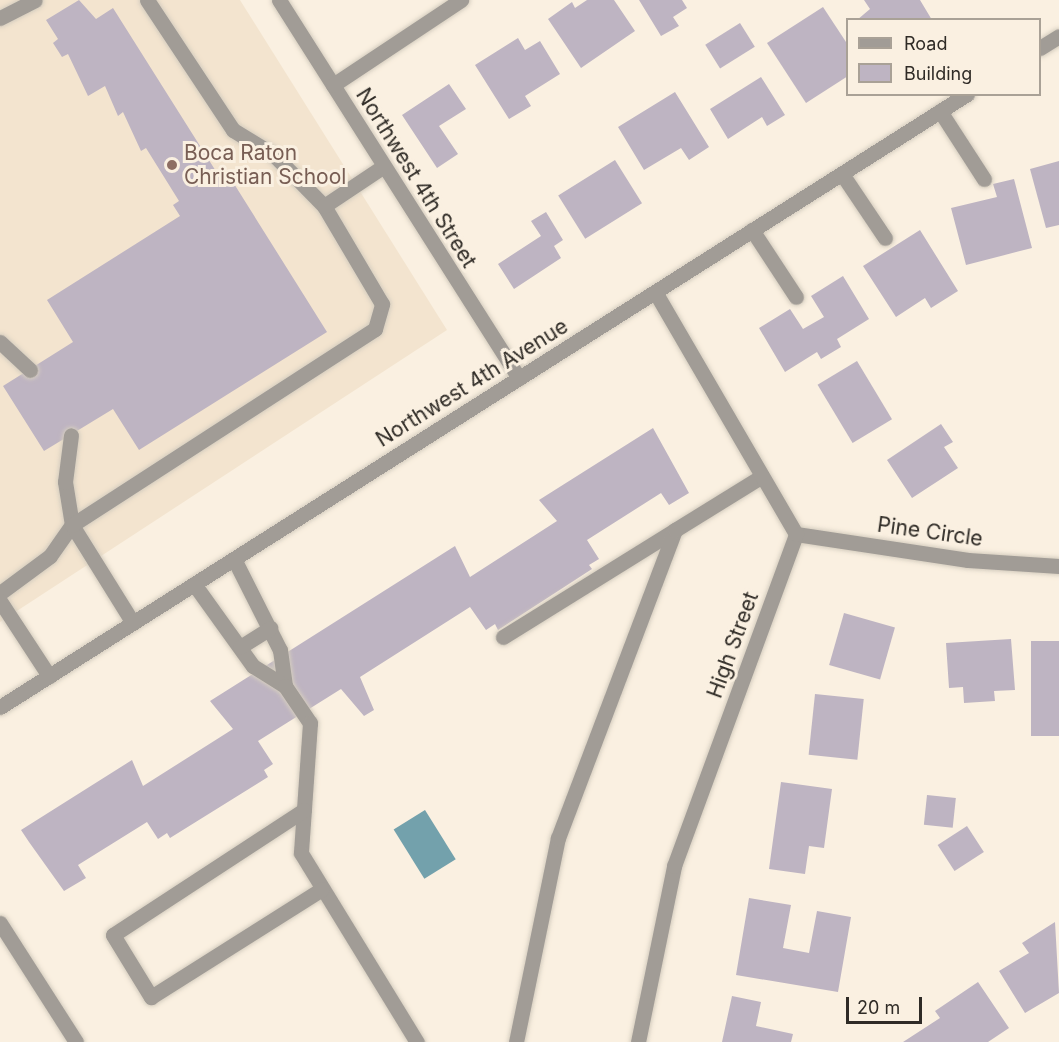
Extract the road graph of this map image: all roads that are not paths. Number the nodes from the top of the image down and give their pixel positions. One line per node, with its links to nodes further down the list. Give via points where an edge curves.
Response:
1 (35, 0): 5 (street)
2 (147, 0): 14 (street, via 233,130 274,155)
3 (279, 0): 8 (street, Northwest 4th Street)
4 (461, 0): 8 (street)
5 (0, 18)
6 (1059, 36): 7 (street)
7 (1041, 47)
8 (333, 85): 11 (street, Northwest 4th Street)
9 (964, 96): 10 (street, Northwest 4th Avenue)
10 (940, 111): 12 (street, Northwest 4th Avenue); 13 (street)
11 (384, 166): 14 (street); 21 (street, Northwest 4th Street)
12 (842, 174): 15 (street, Northwest 4th Avenue); 16 (street)
13 (984, 179)
14 (324, 206): 24 (street, via 382,304 375,329)
15 (752, 230): 17 (street, Northwest 4th Avenue); 18 (street)
16 (885, 238)
17 (655, 292): 21 (street, Northwest 4th Avenue); 23 (street)
18 (796, 297)
19 (0, 342): 20 (street)
20 (30, 370)
21 (519, 378): 27 (street, Northwest 4th Avenue)
22 (71, 435): 24 (street, via 65,482)
23 (762, 476): 25 (street); 26 (street)
24 (72, 525): 30 (street, via 50,556); 32 (street)
25 (675, 530): 34 (street); 44 (street, via 558,838)
26 (796, 534): 28 (street, Pine Circle, via 968,560); 45 (street, High Street, via 674,866)
27 (234, 560): 29 (street, Northwest 4th Avenue); 33 (street)
28 (1059, 566)
29 (194, 584): 32 (street, Northwest 4th Avenue); 35 (street)
30 (0, 593)
31 (0, 601): 36 (street)
32 (133, 622): 36 (street, Northwest 4th Avenue)
33 (270, 628): 35 (street); 37 (street, via 280,650)
34 (502, 637)
35 (240, 647): 37 (street, via 253,666)
36 (49, 676): 38 (street, Northwest 4th Avenue)
37 (285, 686): 39 (street, via 310,723)
38 (0, 707)
39 (304, 810): 40 (street, via 301,853); 40 (street, via 113,935 151,997)
40 (322, 889): 43 (street)
41 (0, 923): 42 (street)
42 (76, 1042)
43 (417, 1042)
44 (516, 1042)
45 (638, 1042)

